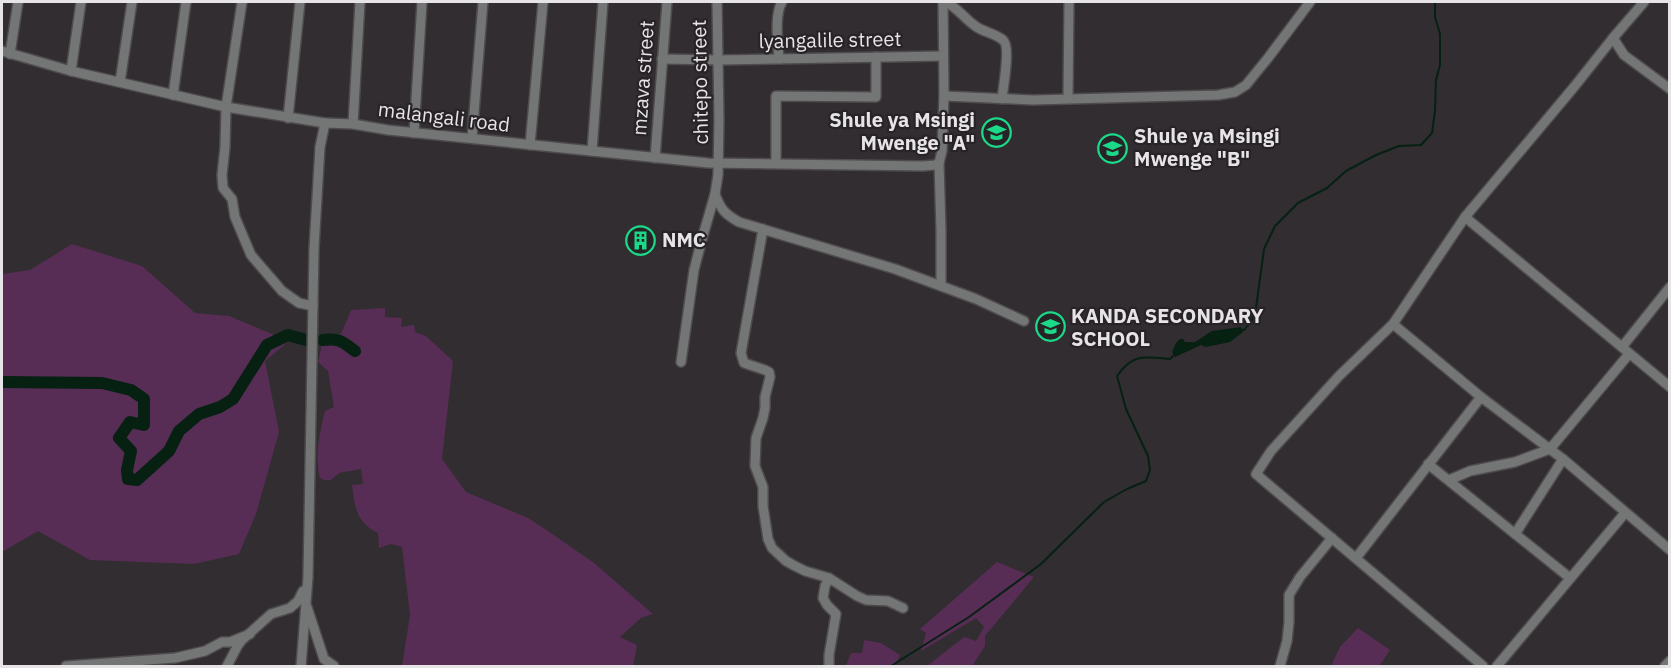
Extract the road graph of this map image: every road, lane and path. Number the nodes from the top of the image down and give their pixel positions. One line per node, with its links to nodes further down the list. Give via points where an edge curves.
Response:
1 (18, 2): 21 (street)
2 (81, 2): 28 (street)
3 (132, 2): 29 (street)
4 (186, 2): 31 (street)
5 (242, 2): 35 (street)
6 (300, 2): 36 (street)
7 (360, 2): 38 (street)
8 (422, 2): 39 (street)
9 (483, 2): 40 (street)
10 (543, 2): 41 (street)
11 (603, 2): 42 (street)
12 (667, 2): 26 (street, mzava street)
13 (717, 2): 27 (street, chitepo street)
14 (782, 2): 25 (street, via 778,13)
15 (944, 2): 23 (street); 34 (street, via 979,29 1005,42)
16 (1069, 2): 33 (street)
17 (1310, 2): 33 (street, via 1246,85 1235,92)
18 (1644, 2): 19 (street)
19 (1613, 38): 20 (street); 22 (street)
20 (1605, 47): 22 (street); 48 (street)
21 (6, 52): 28 (street, malangali road)
22 (1624, 55): 30 (street)
23 (943, 56): 24 (street, lyangalile street); 32 (street)
24 (876, 57): 25 (street, lyangalile street); 45 (street, via 876,97 776,96)
25 (778, 58): 27 (street, lyangalile street)
26 (662, 59): 27 (street, lyangalile street); 43 (street, mzava street)
27 (718, 60): 44 (street, chitepo street)
28 (71, 71): 29 (street, malangali road)
29 (120, 82): 31 (street, malangali road)
30 (1670, 89)
31 (173, 94): 35 (street, malangali road)
32 (944, 96): 34 (street); 46 (street)
33 (1068, 98): 34 (street)
34 (1002, 99)
35 (226, 107): 36 (street, malangali road); 52 (street, via 223,188 232,200 249,252 282,291 299,303)
36 (288, 118): 37 (street, malangali road)
37 (325, 123): 38 (street, malangali road); 52 (street, via 318,174)
38 (353, 124): 39 (street, malangali road)
39 (414, 133): 40 (street, malangali road)
40 (472, 138): 41 (street, malangali road)
41 (530, 145): 42 (street, malangali road)
42 (592, 152): 43 (street, malangali road)
43 (655, 158): 44 (street, malangali road)
44 (718, 163): 45 (street, malangali road); 47 (street, chitepo street)
45 (776, 163): 46 (street, malangali road)
46 (939, 163): 50 (street)
47 (715, 194): 49 (street, via 726,215); 56 (street, chitepo street, via 694,270)
48 (1465, 218): 54 (street); 55 (street)
49 (763, 229): 50 (street); 69 (street, via 741,353 744,363 769,372 770,377 756,438 755,461 763,487 768,539 786,561)
50 (941, 285): 53 (street)
51 (1670, 287): 55 (street)
52 (313, 306): 68 (street)
53 (1024, 321)
54 (1393, 324): 58 (street); 65 (street, via 1339,375 1271,451 1256,474)
55 (1625, 350): 57 (street); 59 (street)
56 (681, 362)
57 (1670, 387)
58 (1481, 397): 59 (street); 61 (street)
59 (1550, 449): 60 (street); 62 (street)
60 (1563, 459): 63 (street); 64 (street)
61 (1428, 464): 62 (street); 67 (street)
62 (1449, 480): 64 (street)
63 (1625, 513): 66 (street); 70 (street)
64 (1515, 534): 70 (street)
65 (1332, 538): 67 (street); 81 (street, via 1289,595 1287,641)
66 (1670, 550)
67 (1356, 558): 82 (street)
68 (308, 577): 71 (street); 73 (street, via 303,593 290,608 271,614)
69 (829, 578): 72 (street, via 866,600 888,601); 80 (street, via 823,598 836,618)
70 (1570, 578): 83 (street)
71 (305, 602): 78 (street); 79 (street, via 324,659)
72 (903, 608)
73 (250, 634): 75 (street, via 190,655); 77 (street, via 238,645)
74 (1670, 661): 84 (street)
75 (124, 664): 76 (street)
76 (66, 666)
77 (227, 666)
78 (301, 666)
79 (334, 666)
80 (829, 666)
81 (1280, 666)
82 (1483, 666)
83 (1497, 666)
84 (1665, 666)

